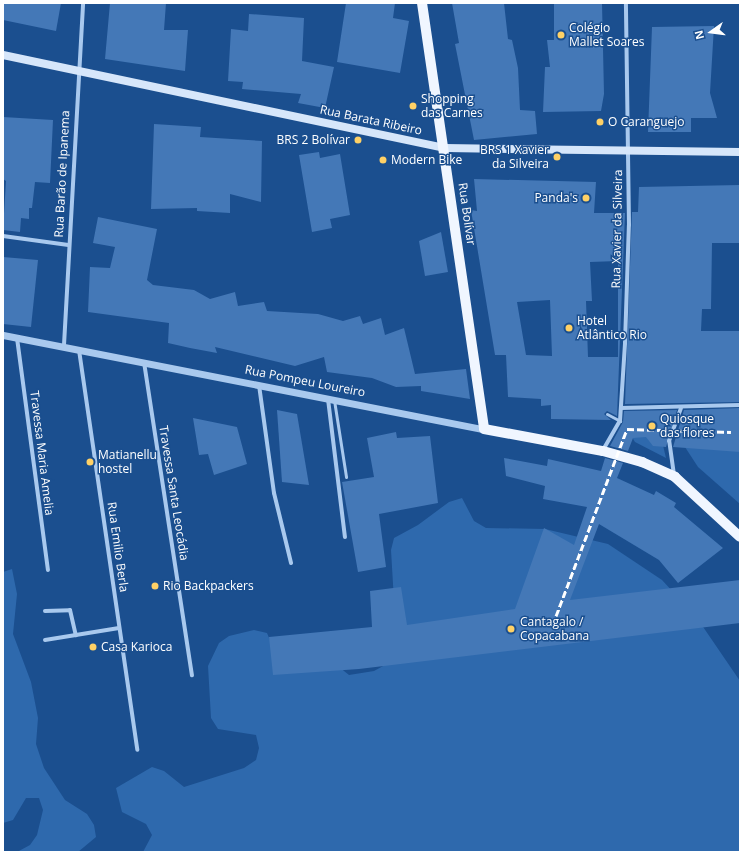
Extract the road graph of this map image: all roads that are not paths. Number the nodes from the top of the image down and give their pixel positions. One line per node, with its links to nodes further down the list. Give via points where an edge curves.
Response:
1 (83, 3): 5 (street, Rua Barão de Ipanema)
2 (422, 3): 6 (main road, Rua Bolívar)
3 (626, 3): 7 (street, Rua Xavier da Silveira)
4 (3, 55): 5 (main road, Rua Barata Ribeiro)
5 (78, 71): 6 (main road, Rua Barata Ribeiro); 10 (street, Rua Barão de Ipanema)
6 (445, 148): 7 (main road, Rua Barata Ribeiro); 23 (main road, Rua Bolívar)
7 (626, 152): 8 (main road, Rua Barata Ribeiro); 19 (street, Rua Xavier da Silveira, via 629,225)
8 (740, 152)
9 (3, 236): 10 (street)
10 (68, 245): 13 (street, Rua Barão de Ipanema)
11 (3, 335): 12 (street, Rua Pompeu Loureiro)
12 (17, 338): 13 (street, Rua Pompeu Loureiro); 30 (street, Travessa Maria Amelia)
13 (64, 345): 14 (street, Rua Pompeu Loureiro)
14 (79, 348): 15 (street, Rua Pompeu Loureiro); 32 (street, Rua Emilio Berla)
15 (144, 362): 16 (street, Rua Pompeu Loureiro); 35 (street, Travessa Santa Leocádia)
16 (259, 385): 17 (street, Rua Pompeu Loureiro); 29 (street, via 274,493)
17 (332, 399): 23 (street, Rua Pompeu Loureiro); 25 (lane); 27 (street)
18 (740, 405): 20 (street)
19 (621, 408): 20 (street); 22 (street, Rua Xavier da Silveira)
20 (681, 408): 26 (street, via 669,441)
21 (607, 414): 22 (lane)
22 (620, 421): 24 (street, Rua Xavier da Silveira)
23 (484, 430): 24 (main road, Rua Pompeu Loureiro)
24 (603, 451): 26 (main road, Rua Pompeu Loureiro, via 642,462)
25 (346, 477)
26 (675, 477): 28 (main road, Rua Pompeu Loureiro)
27 (344, 537)
28 (740, 537)
29 (291, 563)
30 (48, 570)
31 (45, 611): 33 (street, via 70,610)
32 (119, 628): 33 (street); 36 (street, Rua Emilio Berla)
33 (76, 635): 34 (street)
34 (45, 640)
35 (192, 675)
36 (137, 750)

